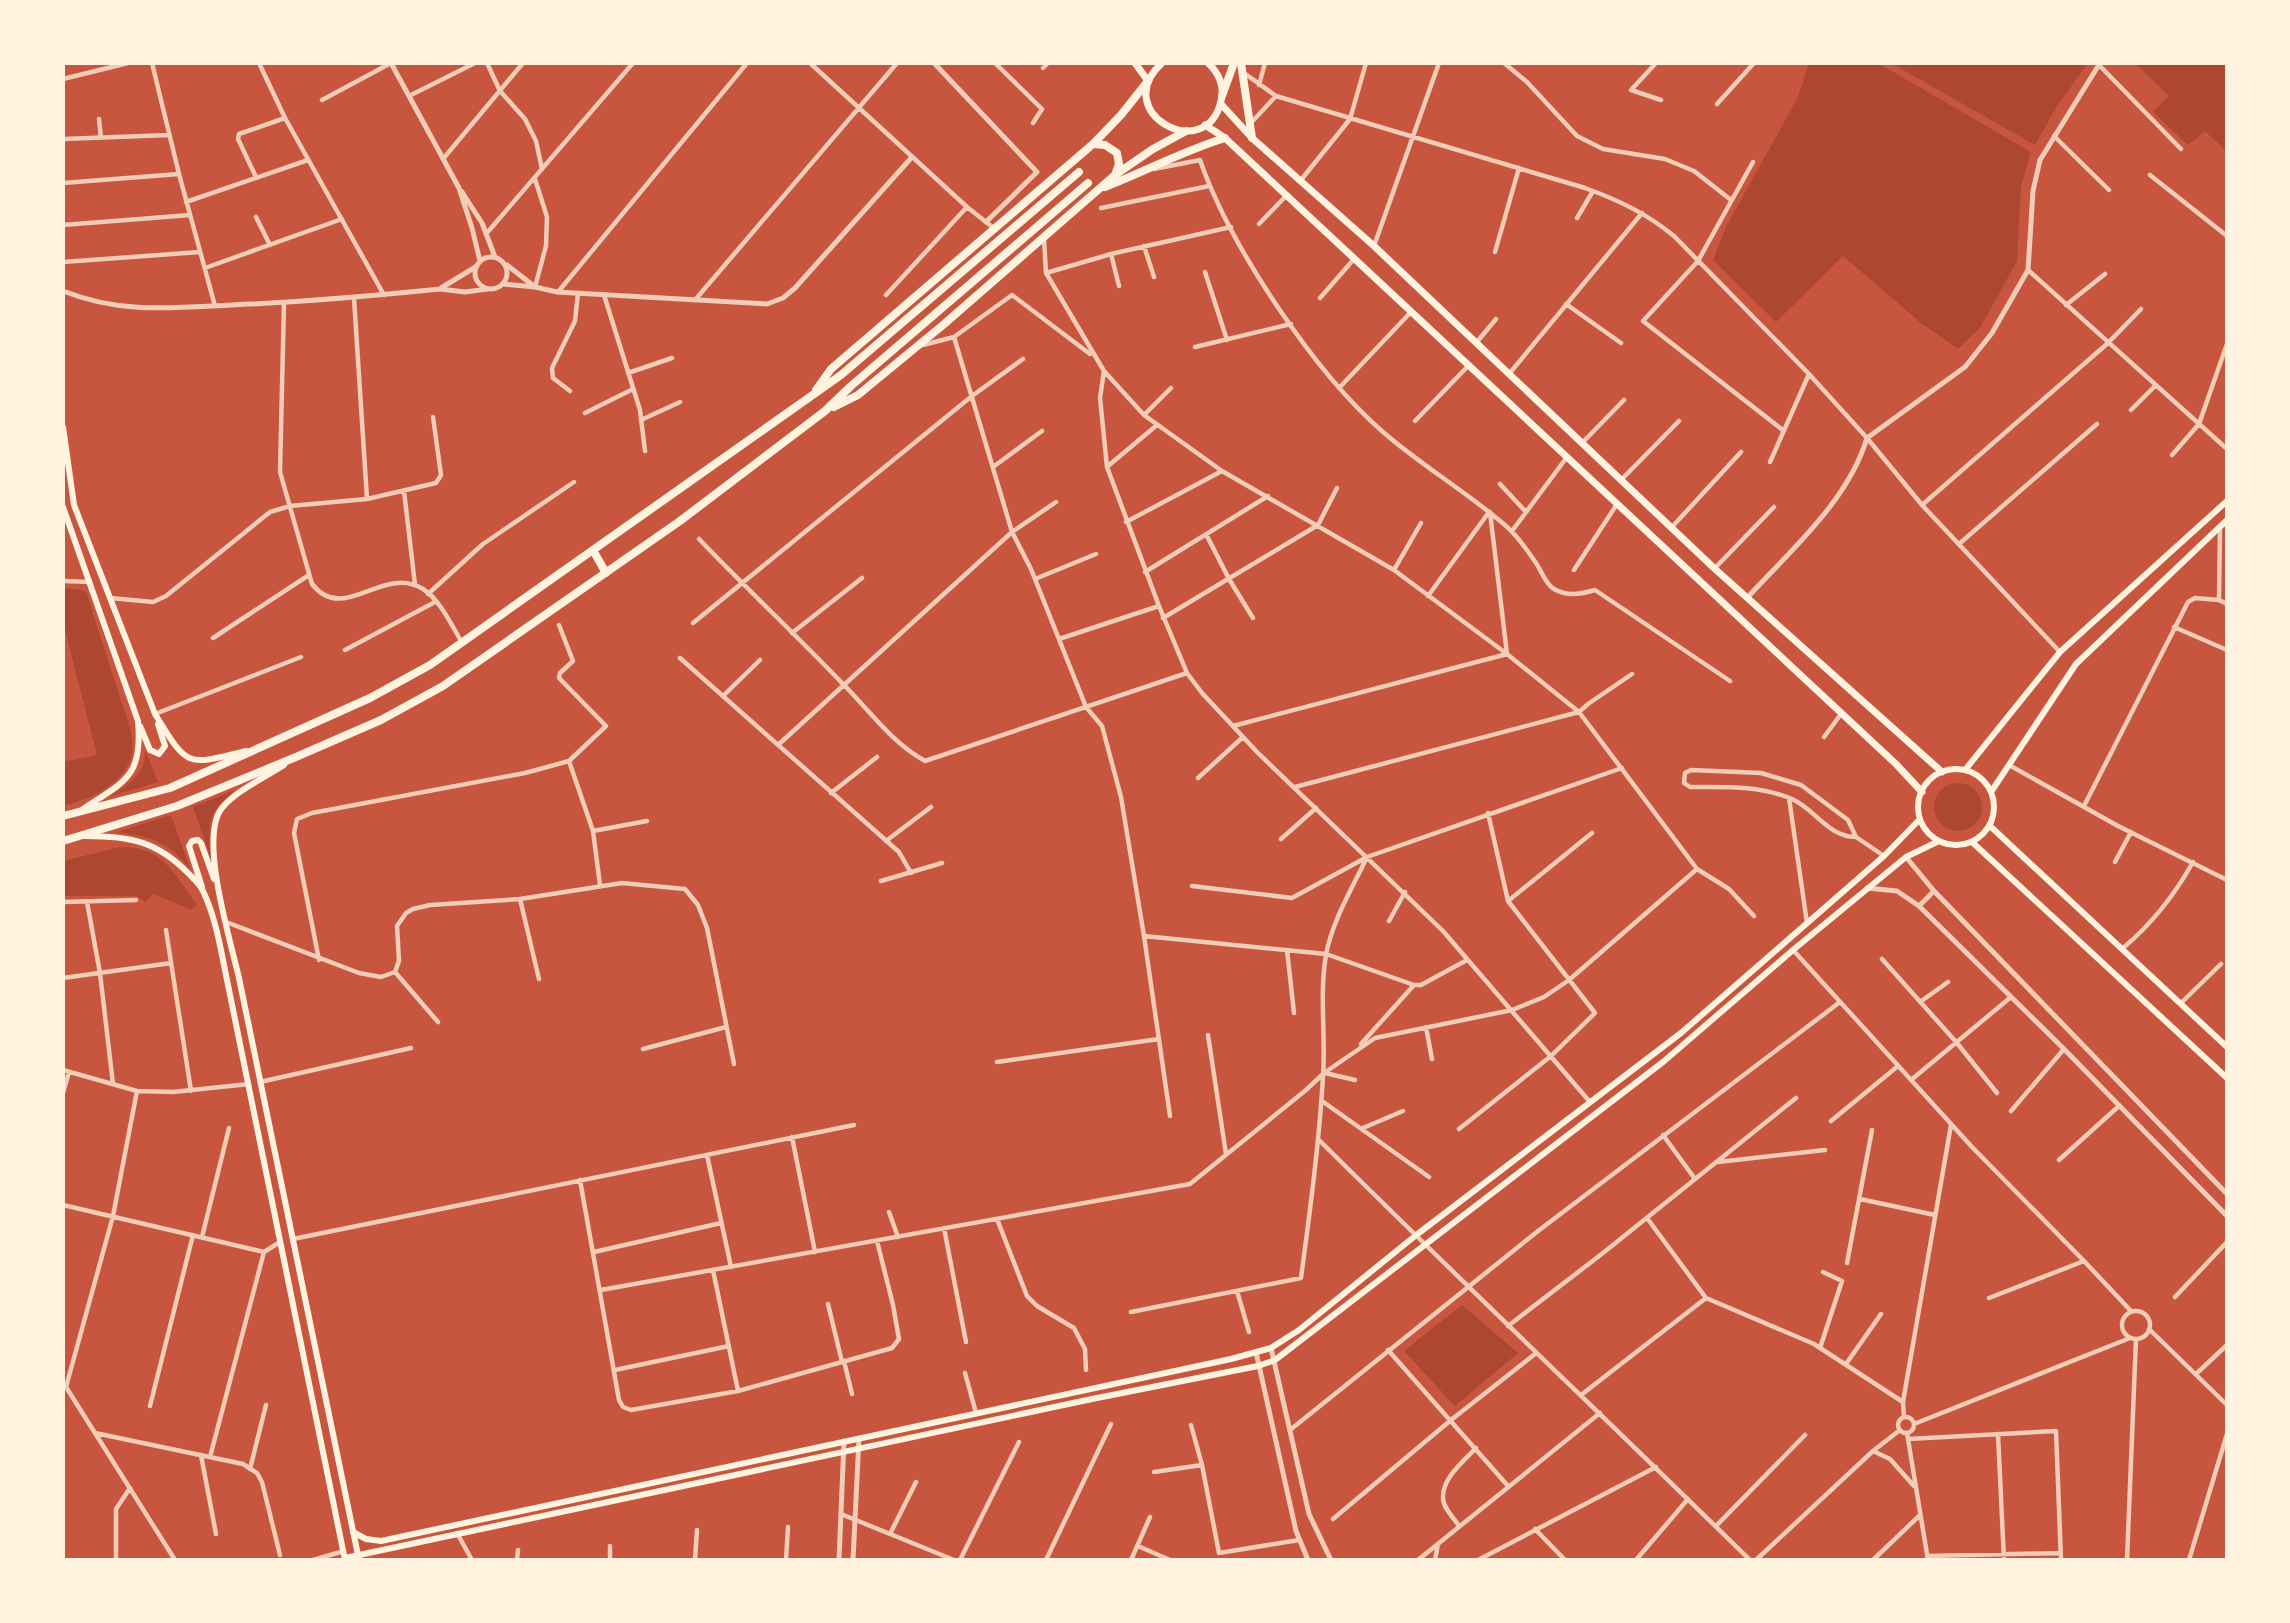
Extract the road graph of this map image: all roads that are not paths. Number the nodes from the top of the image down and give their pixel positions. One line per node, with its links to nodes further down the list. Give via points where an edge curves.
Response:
1 (127, 63): 25 (street)
2 (152, 63): 43 (street)
3 (258, 63): 36 (street)
4 (391, 63): 29 (street); 31 (street)
5 (475, 63): 29 (street)
6 (487, 63): 28 (street)
7 (523, 63): 28 (street)
8 (633, 63): 57 (street)
9 (747, 63): 115 (street)
10 (810, 63): 35 (street)
11 (897, 63): 35 (street)
12 (934, 63): 83 (street, via 1037,172)
13 (995, 63): 39 (street, via 1042,109)
14 (1135, 63): 26 (main road)
15 (1162, 63): 26 (main road)
16 (1208, 63): 32 (main road, via 1219,78)
17 (1265, 63): 27 (street)
18 (1366, 63): 38 (street)
19 (1439, 63): 44 (street)
20 (1504, 63): 74 (street, via 1577,136 1603,149 1675,163 1694,171)
21 (1656, 63): 33 (street, via 1632,90)
22 (1754, 63): 34 (street)
23 (2100, 64): 45 (street); 51 (street)
24 (1238, 65): 27 (street); 32 (highway); 41 (highway)
25 (63, 79)
26 (1149, 81): 42 (main road, via 1147,103 1155,117 1168,127); 50 (highway)
27 (1259, 85): 30 (street)
28 (500, 91): 54 (street); 57 (street, via 531,130)
29 (408, 96): 54 (street)
30 (1276, 96): 38 (street); 41 (street)
31 (322, 100)
32 (1222, 100): 40 (main road); 48 (main road)
33 (1661, 100)
34 (1717, 104)
35 (859, 106): 52 (street); 122 (street)
36 (285, 118): 53 (street); 63 (street, via 239,134)
37 (99, 119): 46 (street)
38 (1350, 119): 44 (street); 65 (street)
39 (1033, 123)
40 (1205, 125): 42 (main road); 47 (main road)
41 (1250, 125): 48 (highway)
42 (1186, 131): 62 (highway)
43 (169, 135): 46 (street); 60 (street)
44 (1414, 136): 56 (street); 93 (street)
45 (2054, 136): 71 (street); 104 (street, via 2035,180)
46 (101, 138): 49 (street)
47 (1225, 138): 58 (highway); 73 (main road)
48 (1252, 138): 65 (main road)
49 (63, 139)
50 (1093, 144): 62 (highway, via 1117,153 1120,161); 87 (highway)
51 (2181, 149)
52 (912, 157): 76 (street); 122 (street, via 783,298 767,304)
53 (308, 159): 63 (street); 82 (street)
54 (443, 159): 69 (street)
55 (1753, 162): 74 (street)
56 (1519, 168): 72 (street); 95 (street)
57 (542, 170): 64 (street)
58 (1147, 170): 68 (street, via 1200,160); 70 (highway)
59 (1079, 172): 152 (highway)
60 (179, 174): 66 (street); 75 (street)
61 (2150, 175): 89 (street)
62 (1115, 176): 70 (highway)
63 (256, 177): 75 (street)
64 (534, 178): 88 (street); 111 (street, via 547,218 546,246)
65 (1301, 180): 93 (main road)
66 (63, 183)
67 (1088, 183): 157 (highway)
68 (1209, 186): 77 (street); 86 (street)
69 (459, 188): 88 (street); 102 (street)
70 (1102, 188): 90 (highway)
71 (2109, 190)
72 (1593, 191): 78 (street); 81 (street)
73 (1287, 195): 84 (street); 98 (main road)
74 (1731, 200): 100 (street)
75 (187, 202): 79 (street)
76 (967, 207): 83 (street); 119 (street)
77 (1101, 208)
78 (1642, 213): 100 (street); 124 (street)
79 (190, 215): 85 (street); 94 (street)
80 (256, 217): 91 (street)
81 (1577, 218)
82 (342, 219): 91 (street); 117 (street)
83 (986, 222): 87 (street)
84 (1259, 224)
85 (63, 225)
86 (1231, 227): 92 (street); 130 (street)
87 (995, 230): 152 (highway, via 831,369)
88 (486, 234): 97 (street)
89 (2227, 236)
90 (1044, 239): 106 (street); 137 (highway)
91 (270, 245): 103 (street)
92 (1144, 246): 96 (street); 108 (street)
93 (1374, 246): 133 (main road)
94 (201, 252): 99 (street); 103 (street)
95 (1495, 252)
96 (1111, 254): 106 (street); 110 (street)
97 (495, 257): 101 (street); 102 (street)
98 (1354, 259): 121 (street); 128 (main road)
99 (63, 261)
100 (1698, 261): 146 (street); 169 (street, via 1643,321)
101 (504, 263): 109 (street); 111 (street)
102 (478, 264): 112 (street); 113 (street, via 476,281)
103 (205, 268): 126 (street)
104 (2028, 270): 125 (street); 170 (street, via 1992,333 1965,367)
105 (1205, 272): 132 (street)
106 (1046, 273): 139 (street)
107 (2105, 274): 125 (street)
108 (1154, 277)
109 (503, 284): 111 (street); 113 (street)
110 (1119, 286)
111 (535, 287): 115 (street)
112 (440, 289): 113 (street); 117 (street)
113 (488, 289)
114 (63, 291): 126 (street, via 134,309)
115 (558, 292): 116 (street)
116 (578, 293): 118 (street); 151 (street, via 575,321 552,368 553,379)
117 (384, 295): 120 (street)
118 (604, 295): 122 (street); 144 (street)
119 (886, 295)
120 (354, 298): 123 (street); 187 (street)
121 (1320, 298)
122 (694, 301)
123 (284, 303): 126 (street); 192 (street, via 280,472)
124 (1566, 304): 134 (street); 145 (street)
125 (2066, 305): 135 (street)
126 (215, 306)
127 (2141, 309): 135 (street)
128 (1411, 312): 142 (main road); 149 (street)
129 (1496, 319): 133 (street)
130 (1291, 324): 132 (street); 149 (street)
131 (954, 337): 137 (street); 139 (street, via 1012,295); 153 (street)
132 (1227, 340): 138 (street)
133 (1476, 343): 145 (main road)
134 (1621, 343)
135 (2108, 343): 147 (street); 191 (street)
136 (2227, 344): 165 (street)
137 (918, 346): 157 (highway, via 858,395)
138 (1195, 347)
139 (1094, 356): 143 (street)
140 (671, 358): 144 (street)
141 (1023, 359): 153 (street)
142 (1469, 365): 162 (street); 176 (main road)
143 (1104, 371): 159 (street); 179 (street, via 1100,398)
144 (628, 373): 150 (street)
145 (1509, 373): 171 (main road)
146 (1809, 374): 169 (street); 170 (street)
147 (2156, 385): 156 (street); 165 (street)
148 (1171, 388): 159 (street)
149 (1339, 388): 195 (street, via 1384,433)
150 (633, 389): 158 (street); 161 (street)
151 (570, 391)
152 (813, 395): 208 (highway)
153 (972, 396): 178 (street); 221 (street)
154 (1624, 400): 171 (street)
155 (680, 402): 161 (street)
156 (2131, 410)
157 (825, 411): 213 (highway)
158 (585, 413)
159 (1143, 415): 166 (street)
160 (433, 417): 185 (street, via 440,480)
161 (641, 420): 173 (street)
162 (1415, 421)
163 (1679, 421): 181 (street)
164 (2097, 424): 207 (street)
165 (2199, 424): 172 (street); 175 (street)
166 (1157, 425): 179 (street); 180 (street)
167 (63, 427): 225 (main road, via 74,505)
168 (1042, 431): 178 (street)
169 (1784, 431): 177 (street)
170 (1867, 438): 191 (street); 226 (street, via 1862,455 1831,504)
171 (1582, 443): 181 (main road)
172 (2227, 449)
173 (645, 451)
174 (1741, 452): 202 (street)
175 (2172, 455)
176 (1567, 457): 190 (main road); 196 (street)
177 (1770, 462)
178 (993, 467): 204 (street)
179 (1107, 467): 198 (street)
180 (1223, 471): 186 (street); 198 (street)
181 (1621, 480): 202 (main road)
182 (574, 482): 223 (street, via 483,544)
183 (1500, 484): 196 (street)
184 (1337, 488): 200 (street)
185 (404, 491): 187 (street); 222 (street)
186 (1268, 496): 200 (street); 205 (street)
187 (367, 499): 192 (street)
188 (2227, 501): 242 (main road)
189 (1056, 502): 204 (street)
190 (1617, 504): 210 (street); 254 (main road)
191 (1922, 505): 207 (street)
192 (290, 506): 215 (street); 225 (street, via 270,512 166,596 153,602)
193 (63, 507): 220 (main road)
194 (1774, 507): 211 (street)
195 (1489, 511): 203 (street); 224 (street); 243 (street)
196 (1526, 512): 203 (street)
197 (2227, 520): 201 (main road)
198 (1126, 522): 214 (street)
199 (1421, 523): 212 (street)
200 (1318, 525): 212 (street); 218 (street)
201 (2220, 526): 227 (street); 265 (main road, via 2076,664)
202 (1671, 528): 211 (main road)
203 (1512, 531): 249 (street, via 1552,588 1576,596 1595,590)
204 (1012, 533): 217 (street); 250 (street)
205 (1206, 534): 214 (street); 218 (street)
206 (699, 539): 221 (street)
207 (1959, 544): 242 (street)
208 (594, 552): 213 (highway); 239 (highway)
209 (1096, 554): 217 (street)
210 (1574, 569)
211 (1714, 569): 226 (main road)
212 (1394, 570): 224 (street)
213 (606, 572): 262 (highway, via 443,686 381,720)
214 (1146, 572): 230 (street)
215 (309, 576): 222 (street, via 319,593 335,599 388,583 405,581); 237 (street)
216 (862, 578): 236 (street)
217 (1035, 579): 238 (street)
218 (1229, 579): 231 (street); 232 (street)
219 (63, 581): 220 (street)
220 (90, 582): 256 (main road)
221 (741, 583): 233 (street); 236 (street)
222 (416, 586): 223 (street)
223 (428, 594): 228 (street)
224 (1428, 596): 243 (street)
225 (110, 598): 255 (main road)
226 (1747, 598): 268 (main road)
227 (2218, 600): 229 (street); 235 (street, via 2188,601)
228 (435, 602): 239 (street); 240 (street)
229 (2227, 604)
230 (1158, 606): 231 (street); 238 (street)
231 (1163, 618): 247 (street)
232 (1253, 618)
233 (693, 623)
234 (559, 625): 264 (street, via 573,661 559,678 606,726)
235 (2174, 627): 241 (street); 275 (street)
236 (792, 633): 250 (street)
237 (213, 638)
238 (1059, 639): 252 (street)
239 (463, 644): 261 (highway, via 370,698)
240 (345, 650)
241 (2227, 650)
242 (2060, 652): 267 (main road)
243 (1507, 654): 253 (street); 257 (street)
244 (301, 657): 255 (street)
245 (680, 658): 251 (street)
246 (760, 660): 251 (street)
247 (1187, 673): 252 (street); 257 (street)
248 (1632, 674): 253 (street)
249 (1730, 681)
250 (844, 684): 252 (street, via 897,742 925,761); 260 (street)
251 (723, 696): 260 (street)
252 (1086, 707): 322 (street, via 1102,726 1121,797)
253 (1579, 712): 266 (street); 270 (street)
254 (1841, 713): 259 (street); 271 (main road)
255 (155, 714): 256 (main road, via 165,746 159,754 150,750); 261 (main road, via 173,743 195,761)
256 (138, 721): 278 (main road, via 140,753 134,770)
257 (1233, 726): 258 (street)
258 (1243, 737): 269 (street); 270 (street)
259 (1824, 737)
260 (778, 744): 273 (street)
261 (254, 749): 278 (highway, via 170,788)
262 (296, 757): 287 (highway, via 177,806); 306 (main road, via 220,810 214,824)
263 (877, 757): 273 (street)
264 (569, 761): 284 (street); 328 (street, via 303,815 295,821)
265 (2009, 765): 272 (main road); 275 (street)
266 (1622, 768): 279 (street); 300 (street)
267 (1965, 770): 268 (main road); 272 (main road, via 1976,774)
268 (1942, 772): 271 (main road)
269 (1198, 778)
270 (1294, 787): 277 (street)
271 (1922, 792): 281 (main road)
272 (1992, 792): 283 (main road)
273 (831, 793): 291 (street)
274 (1789, 798): 288 (street, via 1839,835); 288 (street, via 1757,788 1690,787 1684,783 1685,773 1744,771 1795,783 1848,820); 320 (street)
275 (2084, 806): 285 (street)
276 (931, 807): 291 (street)
277 (1316, 808): 289 (street); 295 (street)
278 (79, 812): 280 (highway)
279 (1488, 813): 295 (street); 313 (street)
280 (63, 816)
281 (1920, 819): 292 (main road); 294 (main road)
282 (647, 821): 284 (street)
283 (1990, 826): 293 (main road); 323 (main road)
284 (593, 831): 304 (street)
285 (2131, 832): 297 (street); 298 (street)
286 (1592, 833): 313 (street)
287 (80, 836): 290 (highway); 307 (main road, via 142,841 172,858)
288 (1856, 837): 294 (street)
289 (1281, 839)
290 (63, 841)
291 (886, 841): 301 (street)
292 (1939, 841): 293 (main road, via 1950,845); 296 (main road)
293 (1972, 842): 363 (main road)
294 (1884, 856): 320 (main road)
295 (1367, 857): 305 (street, via 1292,898); 310 (street); 326 (street)
296 (1906, 857): 308 (main road); 309 (street)
297 (2115, 862)
298 (2193, 862): 302 (street); 323 (street, via 2148,927)
299 (942, 863): 301 (street)
300 (1697, 869): 317 (street, via 1729,888); 336 (street)
301 (911, 873): 303 (street)
302 (2227, 880)
303 (881, 881)
304 (600, 885): 311 (street); 346 (street, via 685,889 695,899 707,928)
305 (1192, 886)
306 (216, 887): 307 (main road, via 201,843 194,840 189,846); 319 (main road)
307 (203, 888): 368 (main road)
308 (1867, 888): 316 (street, via 1897,891); 325 (main road)
309 (1934, 891): 316 (street); 398 (street)
310 (1405, 892): 318 (street); 329 (street)
311 (520, 899): 332 (street, via 430,905 405,913 397,926 399,961); 335 (street)
312 (135, 900): 315 (street)
313 (1508, 901): 336 (street)
314 (63, 902): 315 (street)
315 (87, 902): 333 (street)
316 (1919, 906): 339 (street)
317 (1754, 916)
318 (1389, 921)
319 (226, 922): 328 (street); 366 (main road)
320 (1807, 923): 375 (main road, via 1681,1033)
321 (166, 930): 330 (street)
322 (1144, 936): 324 (street); 349 (street)
323 (2123, 948): 342 (main road)
324 (1287, 950): 326 (street); 344 (street)
325 (1793, 950): 340 (street); 417 (main road, via 1663,1062)
326 (1326, 954): 338 (street); 362 (street)
327 (1881, 959): 341 (street)
328 (319, 960): 332 (street, via 367,976)
329 (1467, 960): 338 (street); 343 (street)
330 (171, 963): 333 (street); 370 (street)
331 (2221, 964): 342 (street)
332 (395, 972): 345 (street)
333 (100, 973): 334 (street); 367 (street)
334 (63, 978)
335 (539, 979)
336 (1569, 980): 343 (street); 356 (street, via 1595,1013)
337 (1948, 982): 341 (street)
338 (1414, 985): 355 (street)
339 (2011, 996): 350 (street); 354 (street)
340 (1840, 1002): 360 (street); 387 (street)
341 (1920, 1002): 350 (street)
342 (2181, 1003): 351 (main road)
343 (1512, 1010): 347 (street); 356 (street)
344 (1294, 1013)
345 (438, 1022)
346 (726, 1027): 353 (street); 359 (street)
347 (1426, 1027): 355 (street, via 1379,1036); 357 (street)
348 (1208, 1035): 391 (street)
349 (1159, 1039): 358 (street); 379 (street)
350 (1956, 1043): 365 (street); 372 (street)
351 (2227, 1047)
352 (411, 1048): 366 (street)
353 (643, 1049)
354 (2064, 1049): 376 (street); 378 (street)
355 (1355, 1051): 362 (street)
356 (1551, 1056): 375 (street); 385 (street)
357 (1432, 1059)
358 (997, 1062)
359 (734, 1064)
360 (1898, 1066): 365 (street); 380 (street)
361 (66, 1071): 367 (street); 371 (street)
362 (1324, 1073): 364 (street); 374 (street); 391 (street)
363 (2227, 1078)
364 (1355, 1080)
365 (1911, 1080): 381 (street)
366 (260, 1082): 413 (main road)
367 (113, 1084): 369 (street)
368 (248, 1084): 370 (street); 415 (main road)
369 (136, 1091): 370 (street); 403 (street)
370 (191, 1091)
371 (63, 1093)
372 (1997, 1093)
373 (1796, 1098): 394 (street)
374 (1322, 1101): 384 (street); 389 (street)
375 (1590, 1103): 410 (main road)
376 (2119, 1106): 393 (street); 404 (street)
377 (1403, 1111): 384 (street)
378 (2011, 1111)
379 (1170, 1116)
380 (1831, 1121)
381 (1951, 1124): 402 (street); 421 (street)
382 (854, 1125): 388 (street)
383 (229, 1128): 411 (street)
384 (1363, 1128): 395 (street)
385 (1459, 1129)
386 (1872, 1130): 399 (street)
387 (1663, 1135): 396 (street); 426 (street)
388 (792, 1137): 392 (street); 420 (street)
389 (1319, 1140): 410 (street); 428 (street, via 1301,1278)
390 (1825, 1150): 394 (street)
391 (1226, 1154): 406 (street, via 1190,1184)
392 (706, 1155): 397 (street); 407 (street)
393 (2059, 1160)
394 (1716, 1162): 396 (street)
395 (1429, 1177)
396 (1695, 1179): 405 (street)
397 (580, 1180): 413 (street); 419 (street)
398 (2227, 1194)
399 (1860, 1199): 402 (street); 422 (street)
400 (63, 1205): 403 (street)
401 (889, 1212): 412 (street)
402 (1936, 1215): 460 (street)
403 (113, 1216): 409 (street); 456 (street)
404 (2227, 1216)
405 (1647, 1218): 430 (street); 436 (street)
406 (997, 1219): 408 (street); 453 (street, via 1027,1296 1074,1328 1085,1349)
407 (721, 1223): 419 (street); 423 (street)
408 (944, 1228): 412 (street); 440 (street)
409 (193, 1235): 411 (street); 463 (street)
410 (1415, 1236): 417 (street); 443 (main road)
411 (202, 1237): 418 (street)
412 (898, 1237): 414 (street)
413 (292, 1239): 508 (main road)
414 (877, 1241): 420 (street); 449 (street, via 899,1339 892,1348)
415 (281, 1242): 418 (street); 519 (main road)
416 (2227, 1242): 429 (street)
417 (1423, 1244): 426 (street); 448 (main road)
418 (264, 1252): 486 (street)
419 (594, 1252): 427 (street)
420 (815, 1252): 423 (street)
421 (2084, 1261): 431 (street); 433 (street)
422 (1847, 1263)
423 (731, 1267): 424 (street)
424 (713, 1270): 427 (street); 442 (street)
425 (1823, 1272): 444 (street, via 1842,1282)
426 (1467, 1287): 436 (street); 445 (street)
427 (601, 1290): 452 (street)
428 (1237, 1291): 434 (street); 438 (street)
429 (2175, 1297)
430 (1706, 1298): 444 (street); 459 (street)
431 (1989, 1298)
432 (828, 1304): 449 (street)
433 (2131, 1311): 437 (street, via 2148,1317); 439 (street, via 2121,1325)
434 (1130, 1312)
435 (1881, 1314): 450 (street)
436 (1508, 1326): 447 (street)
437 (2149, 1329): 439 (street, via 2143,1337); 455 (street)
438 (1249, 1332)
439 (2133, 1339): 469 (street); 549 (street)
440 (967, 1342)
441 (2227, 1345): 455 (street)
442 (729, 1346): 452 (street); 457 (street)
443 (1271, 1348): 446 (main road); 448 (street)
444 (1819, 1348): 450 (street)
445 (1388, 1350): 467 (street); 471 (street)
446 (1256, 1352): 451 (street); 464 (main road)
447 (1535, 1354): 459 (street); 467 (street)
448 (1275, 1360): 451 (main road); 471 (street)
449 (843, 1362): 457 (street); 458 (street)
450 (1846, 1364): 460 (street)
451 (1258, 1366): 482 (main road); 512 (street)
452 (615, 1370): 457 (street, via 619,1399 631,1410)
453 (1086, 1370)
454 (965, 1373): 464 (street)
455 (2196, 1374): 462 (street)
456 (65, 1387): 473 (street)
457 (738, 1391)
458 (852, 1394)
459 (1581, 1395): 465 (street)
460 (1903, 1402): 466 (street)
461 (266, 1405): 491 (street)
462 (2227, 1405)
463 (150, 1406)
464 (976, 1413): 478 (main road)
465 (1600, 1413): 490 (street); 494 (street)
466 (1904, 1416): 469 (street); 472 (street, via 1898,1424)
467 (1451, 1420): 481 (street); 501 (street)
468 (1111, 1424): 535 (street)
469 (1914, 1424): 477 (street)
470 (1191, 1425): 487 (street)
471 (1290, 1430): 539 (street, via 1309,1514)
472 (1900, 1430): 477 (street); 483 (street)
473 (95, 1433): 485 (street); 496 (street)
474 (1998, 1434): 477 (street); 517 (street, via 2056,1431); 520 (street)
475 (2227, 1434): 550 (street)
476 (1805, 1435): 504 (street)
477 (1908, 1436): 495 (street)
478 (859, 1438): 479 (main road); 482 (street)
479 (844, 1441): 484 (street); 508 (main road, via 382,1541)
480 (1019, 1443): 534 (street)
481 (1476, 1448): 494 (street); 503 (street, via 1451,1475 1442,1496)
482 (859, 1449): 484 (main road); 489 (street)
483 (1873, 1451): 495 (street, via 1890,1459); 546 (street)
484 (844, 1452): 488 (street); 509 (main road)
485 (201, 1455): 486 (street); 510 (street)
486 (210, 1457): 491 (street)
487 (1202, 1465): 492 (street); 512 (street, via 1219,1553)
488 (843, 1466): 489 (street); 498 (street)
489 (858, 1466): 502 (street)
490 (1656, 1467): 497 (street); 507 (street)
491 (250, 1469): 518 (street, via 262,1482)
492 (1154, 1472)
493 (916, 1482): 511 (street)
494 (1508, 1486): 503 (street)
495 (1914, 1486): 499 (street)
496 (130, 1488): 523 (street, via 116,1509); 524 (street)
497 (1688, 1499): 504 (street); 544 (street)
498 (841, 1514): 502 (street); 531 (street)
499 (1920, 1516): 522 (street); 547 (street)
500 (1150, 1517): 515 (street)
501 (1333, 1519)
502 (855, 1520): 511 (street); 532 (street)
503 (1459, 1526): 513 (street)
504 (1716, 1526): 545 (street)
505 (788, 1527): 530 (street)
506 (696, 1530): 529 (street)
507 (1535, 1530): 542 (street); 543 (street)
508 (353, 1532): 521 (main road)
509 (457, 1533): 521 (main road); 526 (street)
510 (216, 1534)
511 (890, 1534): 533 (street)
512 (1299, 1540): 538 (street)
513 (1438, 1544): 540 (street); 541 (street)
514 (610, 1546): 528 (street)
515 (1138, 1546): 536 (street); 537 (street)
516 (518, 1550): 527 (street)
517 (2060, 1553): 520 (street); 548 (street)
518 (280, 1555)
519 (345, 1556): 521 (main road); 525 (street)
520 (2004, 1557): 522 (street)
521 (358, 1558)
522 (1927, 1558)
523 (116, 1560)
524 (175, 1560)
525 (313, 1560)
526 (472, 1560)
527 (517, 1560)
528 (610, 1560)
529 (695, 1560)
530 (786, 1560)
531 (839, 1560)
532 (853, 1560)
533 (954, 1560)
534 (960, 1560)
535 (1046, 1560)
536 (1131, 1560)
537 (1170, 1560)
538 (1308, 1560)
539 (1331, 1560)
540 (1418, 1560)
541 (1435, 1560)
542 (1478, 1560)
543 (1565, 1560)
544 (1636, 1560)
545 (1750, 1560)
546 (1756, 1560)
547 (1873, 1560)
548 (2061, 1560)
549 (2127, 1560)
550 (2189, 1560)

